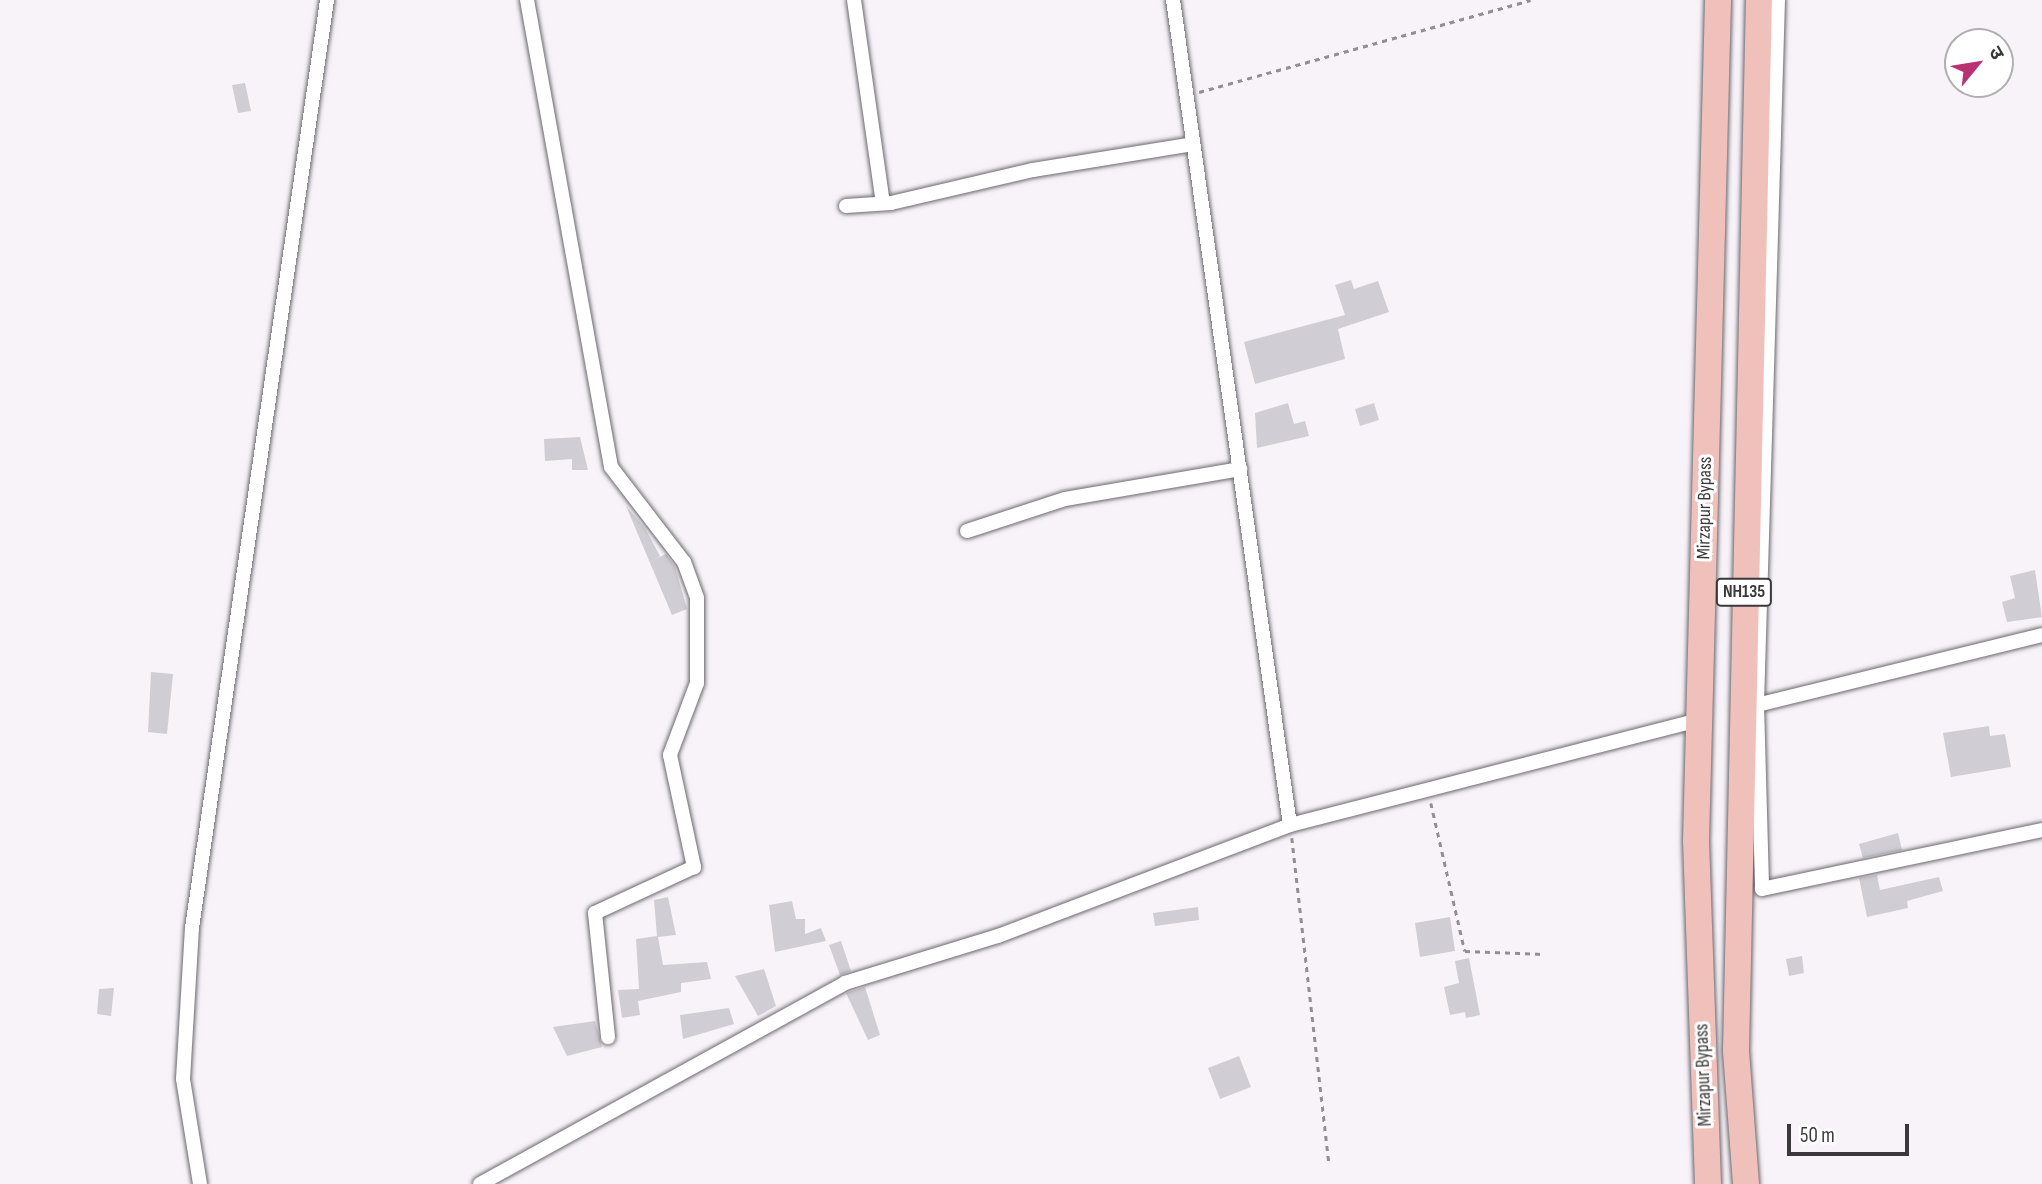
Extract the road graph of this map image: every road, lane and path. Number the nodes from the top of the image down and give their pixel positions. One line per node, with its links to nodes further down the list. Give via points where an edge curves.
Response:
1 (327, 0): 24 (street, via 192,928 183,1070)
2 (527, 0): 22 (street, via 611,467 684,562 697,598 697,683 670,755 694,867 594,913)
3 (854, 0): 11 (street)
4 (1172, 0): 9 (street)
5 (1530, 0): 9 (path)
6 (1718, 0): 17 (highway, Mirzapur Bypass / NH135)
7 (1759, 0): 27 (highway, NH135, via 1736,1051)
8 (1778, 0): 16 (street)
9 (1186, 95): 10 (street)
10 (1193, 144): 11 (street); 13 (street)
11 (883, 203): 12 (street)
12 (846, 206)
13 (1240, 469): 14 (street, via 1065,499); 19 (street)
14 (967, 531)
15 (2042, 635): 16 (street)
16 (1757, 705): 20 (street, via 1762,889)
17 (1699, 720): 18 (street); 26 (highway, Mirzapur Bypass / NH135, via 1696,841)
18 (1427, 789): 19 (street); 21 (path, via 1465,951)
19 (1290, 825): 23 (path, via 1315,997); 25 (street, via 998,936 845,984)
20 (2042, 830)
21 (1544, 954)
22 (608, 1037)
23 (1329, 1162)
24 (201, 1184)
25 (480, 1184)
26 (1708, 1184)
27 (1746, 1184)

